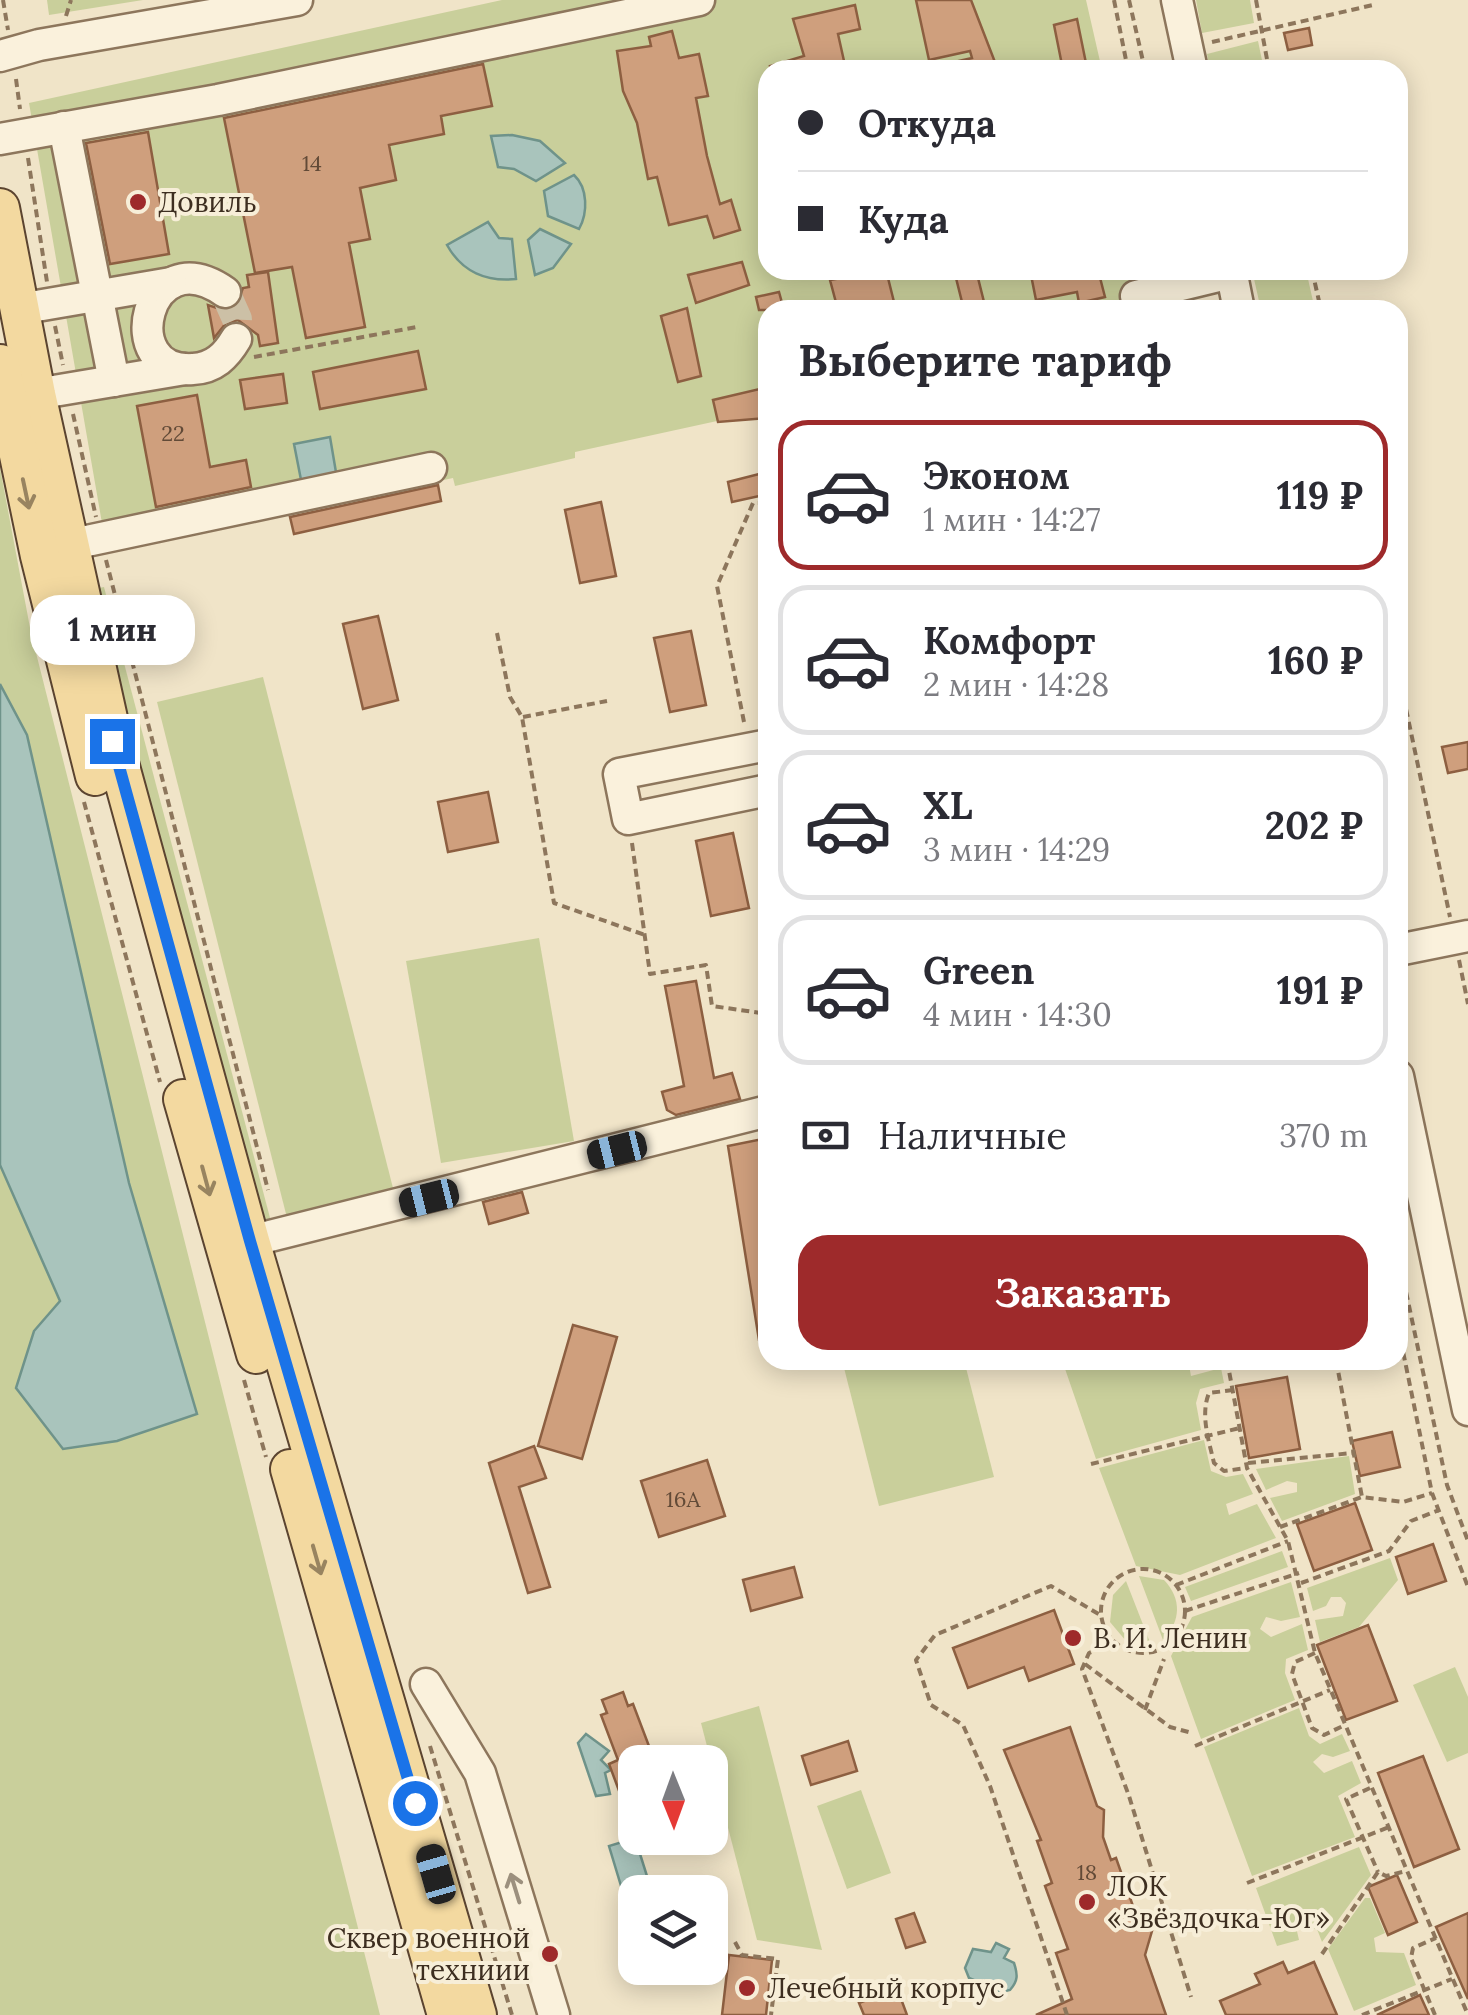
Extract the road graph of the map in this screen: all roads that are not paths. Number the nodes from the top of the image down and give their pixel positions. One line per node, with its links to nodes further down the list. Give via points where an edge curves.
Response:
1 (297, 0): 4 (street)
2 (699, 0): 6 (street)
3 (1177, 0): 5 (street)
4 (6, 55)
5 (1189, 59)
6 (64, 128): 7 (street); 12 (street)
7 (12, 137)
8 (0, 208): 14 (main road)
9 (1199, 280): 13 (street)
10 (171, 284): 11 (street, via 200,279); 12 (street); 17 (street, via 150,304 147,334 162,359)
11 (224, 292)
12 (98, 296): 14 (street); 18 (street)
13 (1136, 296)
14 (35, 308): 19 (main road)
15 (236, 339): 17 (street)
16 (0, 364): 31 (main road, one-way to 31, via 96,780)
17 (198, 368): 18 (street)
18 (114, 381): 19 (street)
19 (52, 392): 21 (main road)
20 (431, 468): 21 (street)
21 (84, 542): 28 (main road, via 112,741)
22 (758, 747): 23 (street, via 620,774 628,819)
23 (758, 792)
24 (1461, 937): 25 (street)
25 (1408, 948)
26 (758, 1114): 28 (street)
27 (1408, 1124): 29 (street)
28 (265, 1239): 32 (main road)
29 (1468, 1410)
30 (426, 1684): 33 (street, one-way to 30, via 480,1772)
31 (447, 2015)
32 (477, 2015)
33 (554, 2015)

